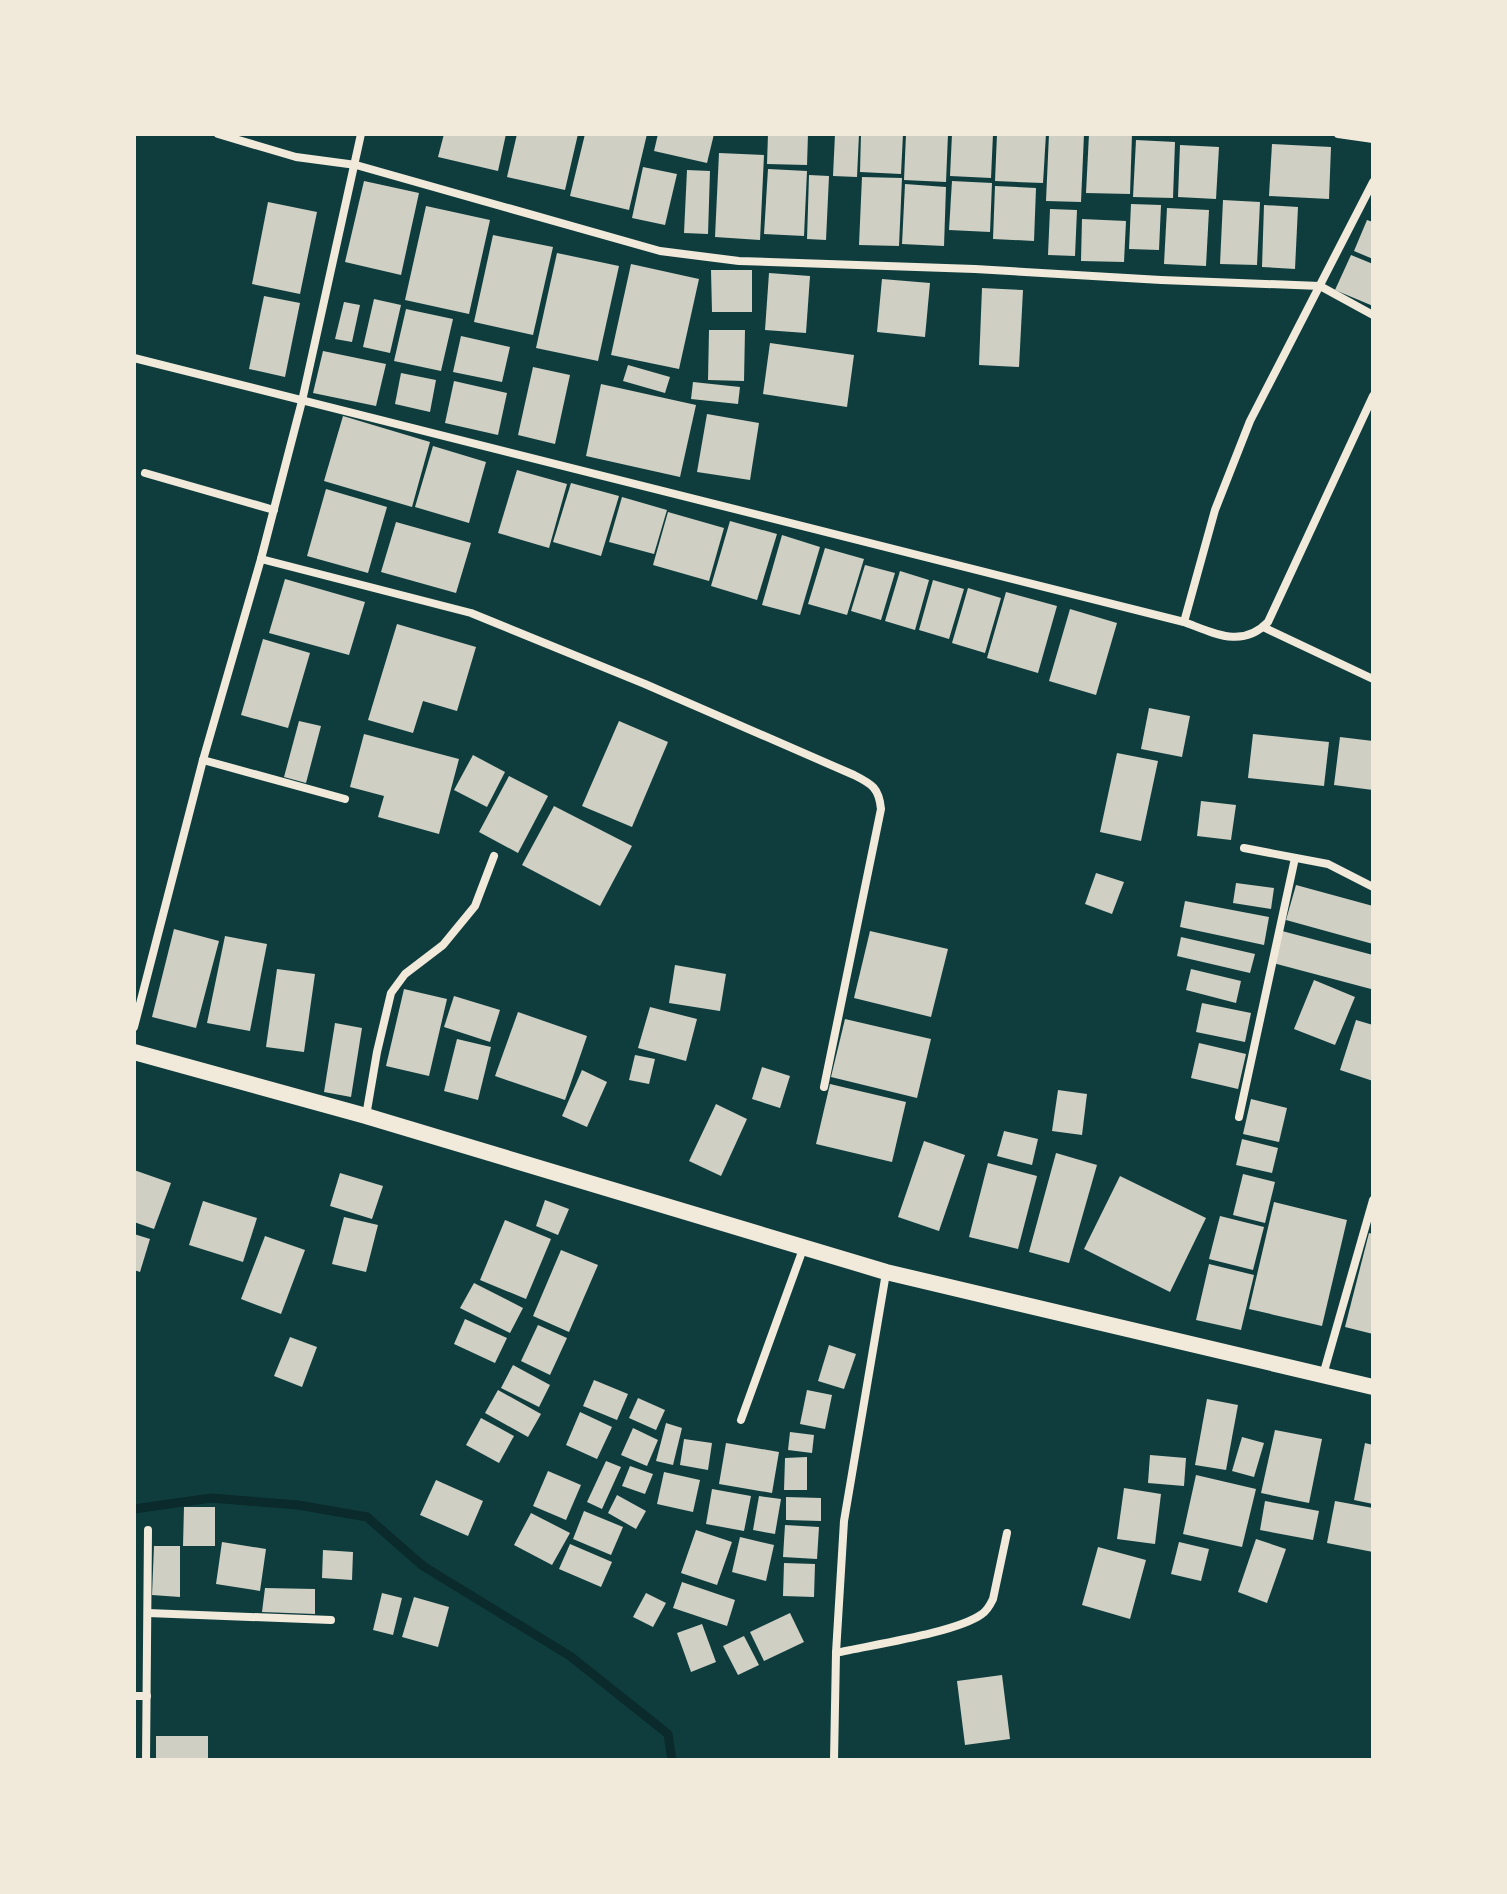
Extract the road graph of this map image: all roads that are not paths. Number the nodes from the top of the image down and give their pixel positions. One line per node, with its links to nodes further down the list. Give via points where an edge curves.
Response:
1 (218, 134): 5 (street, via 296,157)
2 (361, 134): 5 (street)
3 (1338, 134): 4 (street)
4 (1373, 139)
5 (356, 165): 7 (street, via 660,251 739,261); 11 (street)
6 (1373, 182): 7 (street)
7 (1320, 286): 8 (street); 15 (street, via 1250,421 1215,510)
8 (1373, 315)
9 (134, 358): 11 (street)
10 (1373, 396): 16 (street)
11 (302, 401): 13 (street); 15 (street)
12 (145, 473): 13 (street)
13 (274, 510): 14 (street)
14 (261, 559): 18 (street); 26 (street, via 471,613 874,787 881,809)
15 (1184, 622): 16 (street, via 1235,637)
16 (1263, 627): 17 (street)
17 (1373, 679)
18 (203, 760): 19 (street); 24 (street)
19 (345, 799)
20 (1244, 848): 22 (street)
21 (494, 856): 27 (street, via 475,906 443,945 405,974 391,993)
22 (1295, 858): 23 (street, via 1328,864); 28 (street)
23 (1373, 887)
24 (134, 1027)
25 (134, 1052): 27 (main road)
26 (824, 1087)
27 (366, 1116): 30 (main road)
28 (1239, 1117)
29 (1373, 1200): 32 (street)
30 (803, 1249): 31 (main road); 34 (street)
31 (886, 1272): 32 (main road); 39 (street, via 844,1521)
32 (1323, 1376): 33 (main road)
33 (1373, 1387)
34 (741, 1420)
35 (148, 1530): 37 (street)
36 (1007, 1533): 39 (street, via 993,1599 981,1616)
37 (148, 1613): 38 (street); 41 (street)
38 (331, 1620)
39 (836, 1653): 43 (street)
40 (134, 1696): 41 (street)
41 (147, 1696): 42 (street)
42 (146, 1760)
43 (834, 1760)

